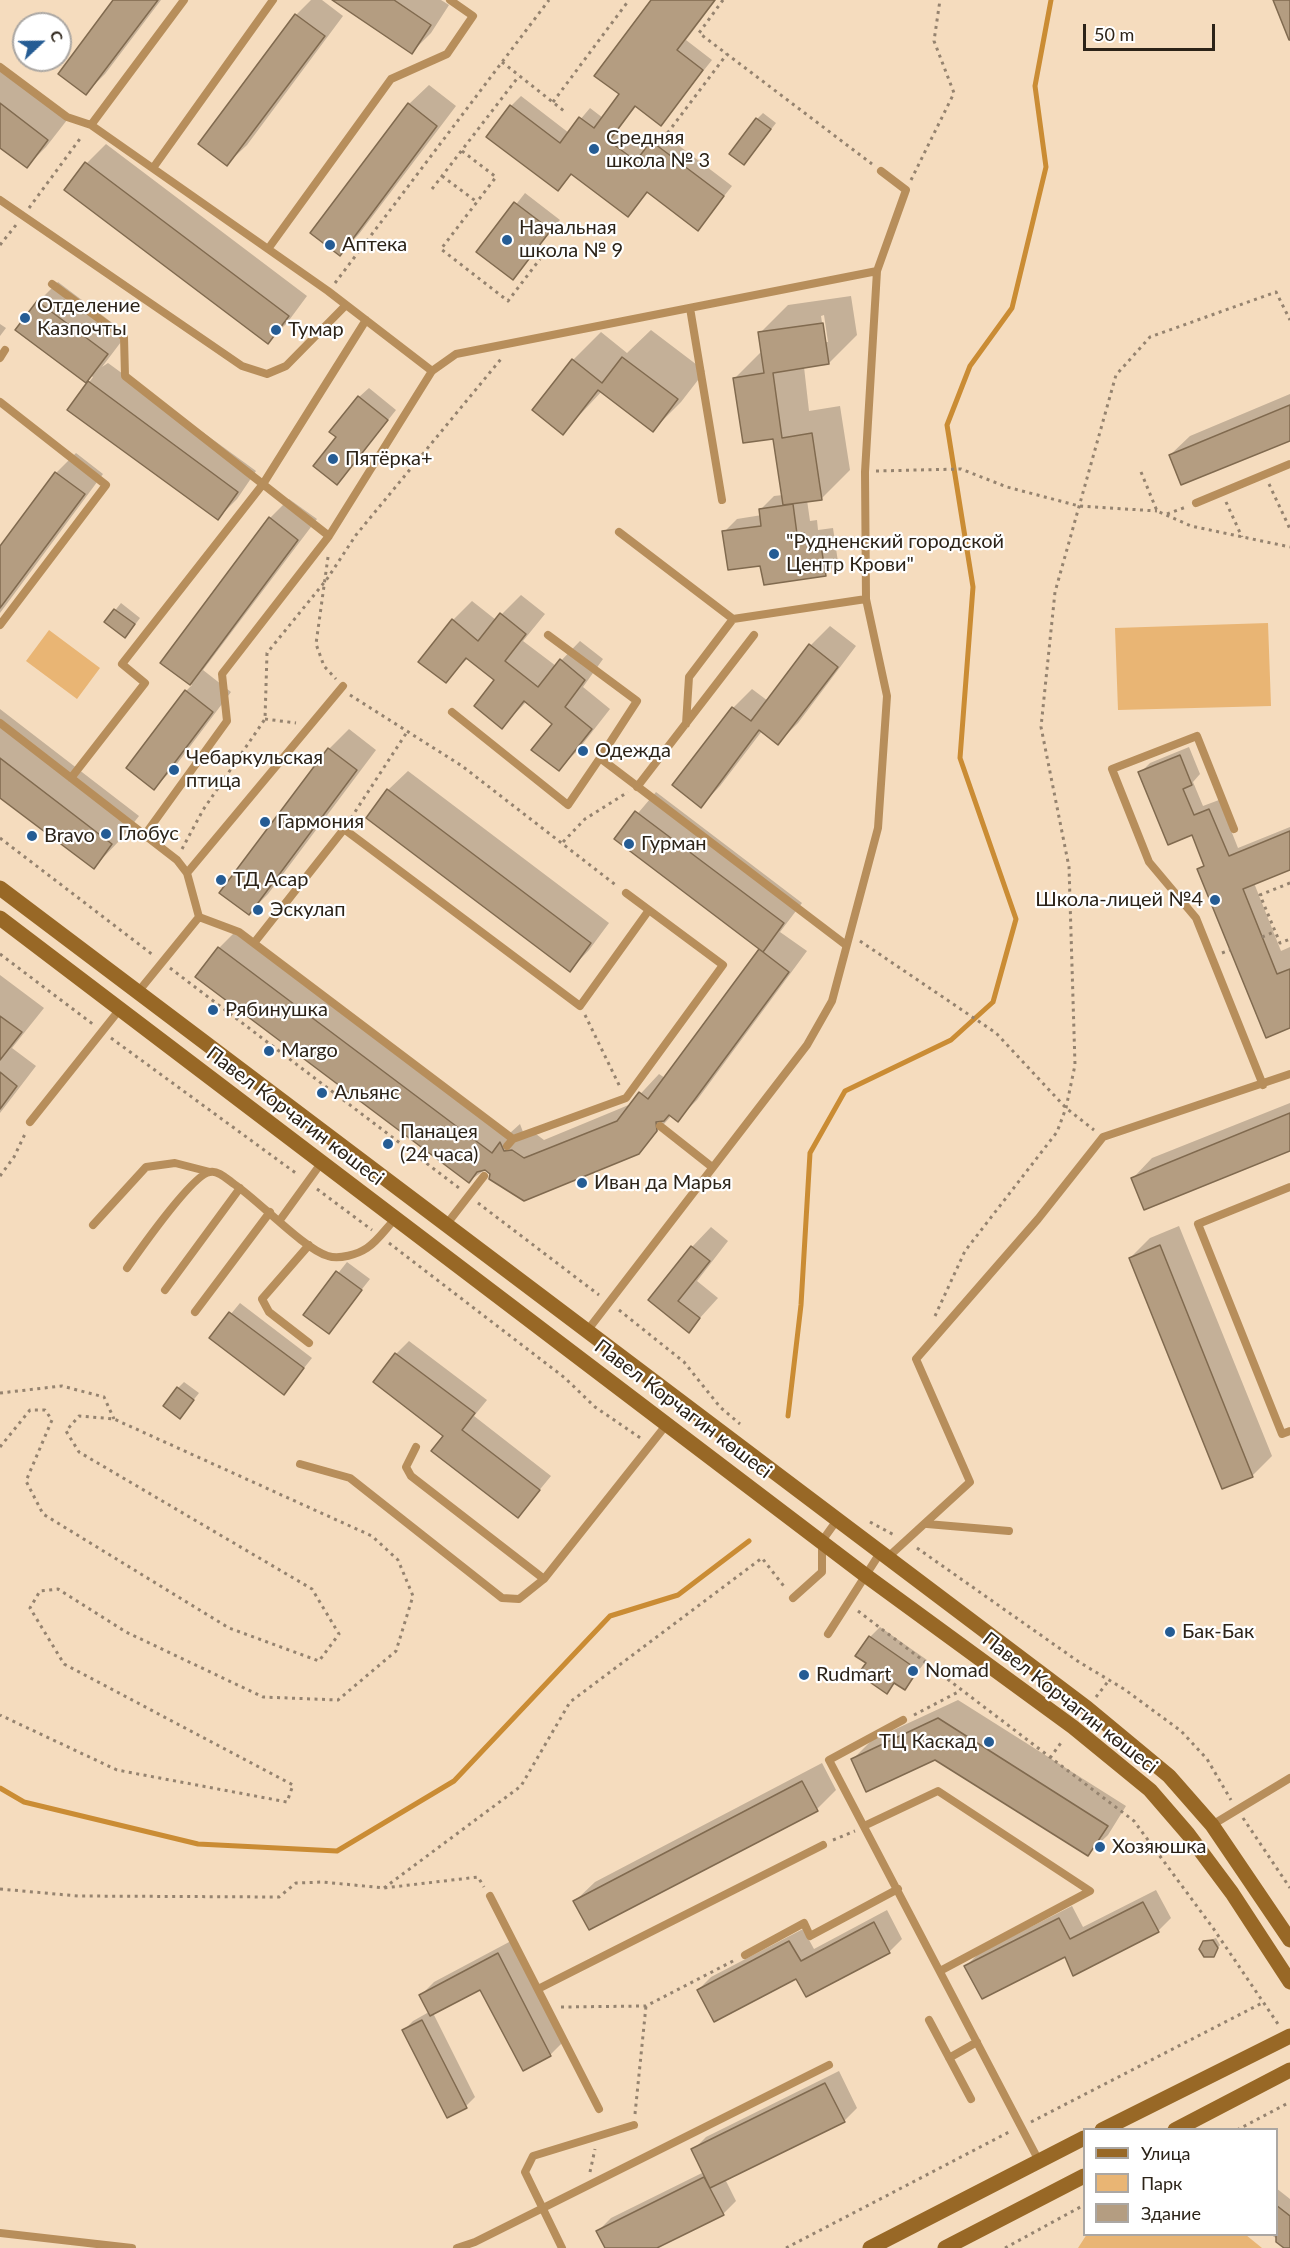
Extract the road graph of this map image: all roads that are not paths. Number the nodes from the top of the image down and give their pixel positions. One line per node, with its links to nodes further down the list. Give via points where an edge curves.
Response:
1 (184, 0): 5 (lane)
2 (273, 0): 6 (lane)
3 (450, 0): 9 (lane, via 473,16 447,54 391,80)
4 (0, 67): 5 (lane, via 67,117)
5 (91, 125): 6 (lane)
6 (153, 168): 9 (lane)
7 (881, 171): 10 (lane, via 906,190)
8 (0, 200): 12 (lane, via 242,366 267,374 286,366)
9 (268, 249): 12 (lane)
10 (877, 271): 13 (lane); 25 (lane, via 865,472)
11 (52, 284): 20 (lane, via 124,337 125,376)
12 (346, 305): 14 (lane)
13 (690, 308): 17 (lane, via 456,354); 21 (lane)
14 (366, 320): 17 (lane); 20 (lane)
15 (5, 350): 16 (lane)
16 (0, 358)
17 (432, 370): 24 (lane)
18 (0, 402): 27 (lane, via 106,485)
19 (1290, 464): 22 (lane)
20 (263, 484): 24 (lane); 35 (lane, via 122,664 146,683)
21 (722, 500)
22 (1196, 503)
23 (619, 532): 26 (lane)
24 (329, 536): 38 (lane, via 222,674 227,721)
25 (866, 599): 26 (lane); 46 (lane, via 887,696 884,766 878,828)
26 (733, 619): 33 (lane, via 689,677)
27 (0, 625)
28 (548, 635): 34 (lane, via 637,701)
29 (754, 636): 33 (lane)
30 (343, 686): 39 (lane)
31 (452, 712): 34 (lane, via 568,805)
32 (0, 723): 35 (lane)
33 (686, 724): 36 (lane)
34 (600, 758): 36 (lane)
35 (71, 778): 38 (lane)
36 (637, 787): 46 (lane)
37 (1234, 829): 50 (lane, via 1197,735 1112,769 1149,862 1196,918)
38 (144, 836): 39 (lane, via 177,860)
39 (187, 873): 43 (lane)
40 (0, 888): 47 (street, Павел Корчагин көшесі)
41 (626, 893): 42 (lane)
42 (649, 910): 45 (lane, via 580,1005 344,829); 55 (lane, via 723,965 628,1100)
43 (199, 917): 45 (lane); 47 (lane)
44 (0, 918): 48 (street, Павел Корчагин көшесі)
45 (254, 943): 55 (lane)
46 (846, 945): 58 (lane, via 832,1001 807,1046)
47 (138, 992): 51 (street, Павел Корчагин көшесі)
48 (120, 1009): 52 (lane); 54 (street, Павел Корчагин көшесі)
49 (1290, 1074): 50 (lane)
50 (1263, 1085): 79 (lane, via 1103,1137 1038,1219 916,1359 970,1482)
51 (302, 1116): 54 (street); 67 (street, Павел Корчагин көшесі)
52 (30, 1122)
53 (660, 1126): 58 (lane)
54 (287, 1136): 57 (street, Павел Корчагин көшесі)
55 (513, 1139): 56 (lane)
56 (507, 1146)
57 (322, 1162): 64 (street, Павел Корчагин көшесі); 65 (lane)
58 (712, 1167): 72 (lane)
59 (210, 1172): 62 (lane); 66 (lane, via 175,1163 146,1167); 69 (lane, via 200,1176 174,1206)
60 (484, 1176): 67 (lane)
61 (1290, 1187): 75 (lane, via 1198,1224 1282,1434)
62 (240, 1188): 63 (lane); 70 (lane)
63 (270, 1212): 65 (lane); 71 (lane)
64 (396, 1218): 68 (lane, via 369,1247 353,1255 328,1257); 74 (street, Павел Корчагин көшесі)
65 (280, 1220): 68 (lane)
66 (93, 1225)
67 (446, 1225): 72 (street, Павел Корчагин көшесі)
68 (309, 1245): 73 (lane, via 262,1299 269,1312)
69 (127, 1268)
70 (165, 1290)
71 (195, 1312)
72 (587, 1331): 78 (street, Павел Корчагин көшесі)
73 (309, 1343)
74 (667, 1424): 81 (street, Павел Корчагин көшесі); 84 (lane)
75 (1290, 1431)
76 (416, 1447): 84 (lane, via 406,1467 411,1476)
77 (300, 1464): 84 (lane, via 350,1478 502,1598 519,1599)
78 (837, 1520): 81 (lane); 82 (street, Павел Корчагин көшесі)
79 (927, 1524): 80 (lane); 82 (lane)
80 (1009, 1531)
81 (822, 1541): 83 (street, Павел Корчагин көшесі); 85 (lane, via 822,1572)
82 (884, 1556): 83 (lane); 89 (street, Павел Корчагин көшесі, via 1087,1708 1169,1776)
83 (865, 1575): 86 (lane); 94 (street, Павел Корчагин көшесі, via 1072,1727 1150,1790)
84 (544, 1578)
85 (793, 1598)
86 (828, 1634)
87 (903, 1720): 90 (lane, via 829,1760)
88 (1290, 1778): 89 (lane)
89 (1212, 1824): 92 (street, Павел Корчагин көшесі)
90 (864, 1826): 93 (lane); 98 (lane, via 938,1791 1090,1891)
91 (823, 1845): 100 (lane)
92 (1251, 1880): 94 (street); 96 (street, Павел Корчагин көшесі)
93 (897, 1889): 97 (lane, via 810,1936 804,1923); 98 (lane)
94 (1232, 1893): 99 (street, Павел Корчагин көшесі)
95 (490, 1896): 100 (lane)
96 (1290, 1940)
97 (745, 1955)
98 (940, 1971): 103 (lane)
99 (1290, 1982)
100 (538, 1989): 108 (lane)
101 (929, 2020): 104 (lane)
102 (1288, 2036): 110 (street)
103 (977, 2042): 104 (lane); 113 (lane)
104 (949, 2058): 107 (lane)
105 (829, 2065): 115 (lane)
106 (1290, 2070): 111 (street)
107 (971, 2099)
108 (599, 2109)
109 (634, 2124): 115 (lane, via 532,2156 525,2172)
110 (1106, 2128)
111 (1179, 2128)
112 (1083, 2139): 113 (street)
113 (1039, 2161): 120 (street)
114 (1083, 2177): 121 (street)
115 (542, 2208): 118 (lane); 119 (lane)
116 (0, 2233): 117 (lane)
117 (132, 2248)
118 (457, 2248)
119 (562, 2248)
120 (870, 2248)
121 (945, 2248)

